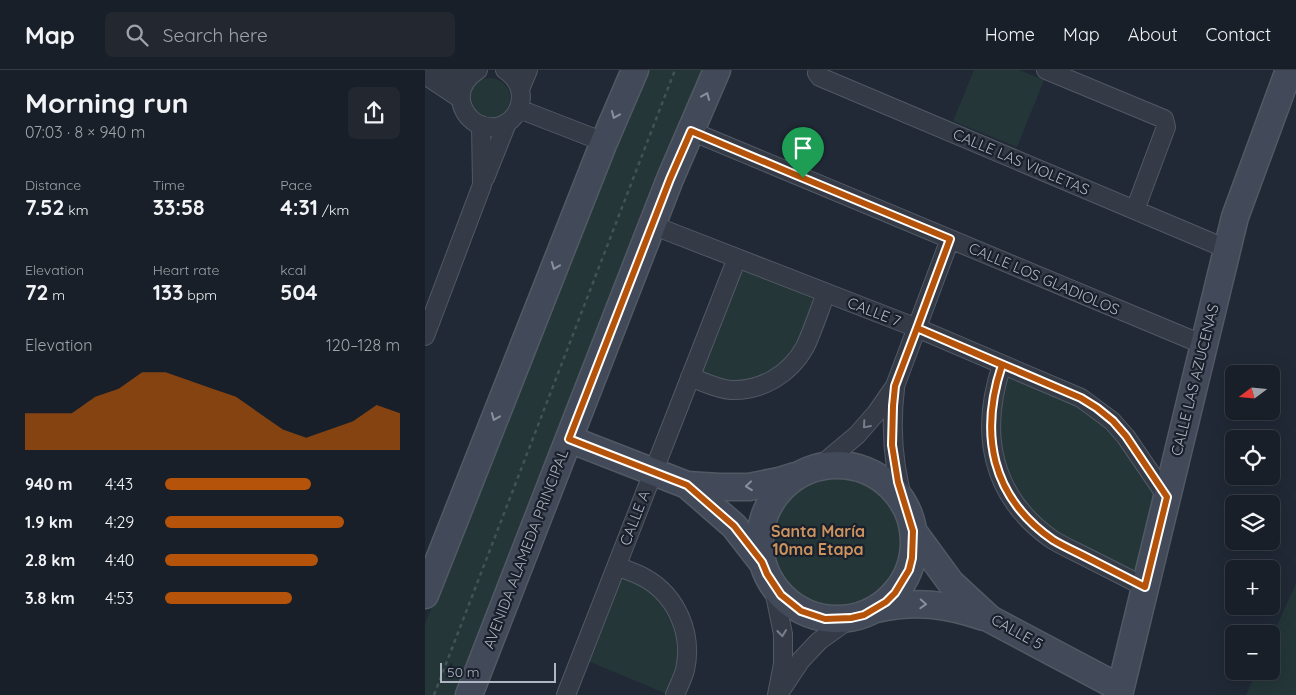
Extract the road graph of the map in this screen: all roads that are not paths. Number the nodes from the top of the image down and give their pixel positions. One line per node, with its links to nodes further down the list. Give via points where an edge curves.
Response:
1 (505, 70): 11 (street, via 517,81)
2 (528, 70): 11 (street)
3 (635, 70): 17 (street, one-way to 17)
4 (717, 70): 16 (street, AVENIDA ALAMEDA PRINCIPAL, one-way to 4)
5 (1046, 70): 19 (street, via 1164,119 1166,127)
6 (1289, 70): 22 (street, CALLE LAS AZUCENAS, via 1235,217)
7 (425, 71): 9 (street)
8 (817, 71): 19 (street, CALLE LAS VIOLETAS, via 820,77)
9 (474, 73): 12 (street, via 464,83)
10 (425, 75): 12 (street)
11 (520, 89): 13 (street)
12 (461, 99): 15 (street, via 467,115)
13 (519, 108): 14 (street); 17 (street)
14 (507, 123): 15 (street, via 489,127); 18 (street)
15 (481, 125): 18 (street)
16 (691, 131): 20 (street, AVENIDA ALAMEDA PRINCIPAL); 21 (street, CALLE LOS GLADIOLOS)
17 (604, 142): 41 (street, one-way to 41)
18 (483, 186): 26 (street)
19 (1135, 210): 22 (street, CALLE LAS VIOLETAS)
20 (652, 225): 23 (street, CALLE 7); 31 (street, AVENIDA ALAMEDA PRINCIPAL)
21 (950, 239): 25 (street); 27 (street, CALLE LOS GLADIOLOS)
22 (1227, 249): 27 (street, CALLE LAS AZUCENAS)
23 (737, 258): 24 (street, CALLE 7); 29 (street, CALLE A)
24 (826, 293): 25 (street, CALLE 7); 29 (street, via 805,346 791,367 780,376 757,387 731,390)
25 (917, 328): 28 (street, CALLE 7); 30 (street)
26 (425, 336)
27 (1204, 345): 35 (street, CALLE LAS AZUCENAS)
28 (1002, 365): 35 (street, CALLE 7, via 1081,398 1113,421); 40 (street, via 990,426 993,450 1009,493 1027,517 1055,541)
29 (691, 377): 33 (street, CALLE A)
30 (895, 386): 32 (street, one-way to 32, via 857,435); 36 (street, via 892,445)
31 (569, 439): 33 (street); 46 (street, AVENIDA ALAMEDA PRINCIPAL)
32 (808, 471): 34 (street, one-way to 34, via 749,487); 36 (street, via 845,465 869,472 890,486); 39 (street, via 778,492 765,513 760,537)
33 (653, 472): 34 (street); 38 (street, CALLE A)
34 (687, 485): 39 (street, via 734,526)
35 (1167, 497): 40 (street, CALLE LAS AZUCENAS)
36 (905, 506): 37 (street)
37 (913, 531): 42 (street, via 909,570 895,593); 44 (street, CALLE 5, via 951,583)
38 (617, 566): 47 (street, CALLE A); 48 (street, via 656,585 681,618 687,657)
39 (768, 573): 43 (street, via 790,604 825,619); 49 (street, one-way to 49, via 783,634)
40 (1145, 587): 45 (street, CALLE LAS AZUCENAS)
41 (425, 595)
42 (875, 609): 43 (street); 44 (street, one-way to 44, via 913,603 939,604)
43 (851, 618): 49 (street, via 819,641 801,660)
44 (990, 619): 45 (street, CALLE 5)
45 (1119, 691)
46 (469, 695)
47 (566, 695)
48 (675, 695)
49 (778, 695)

